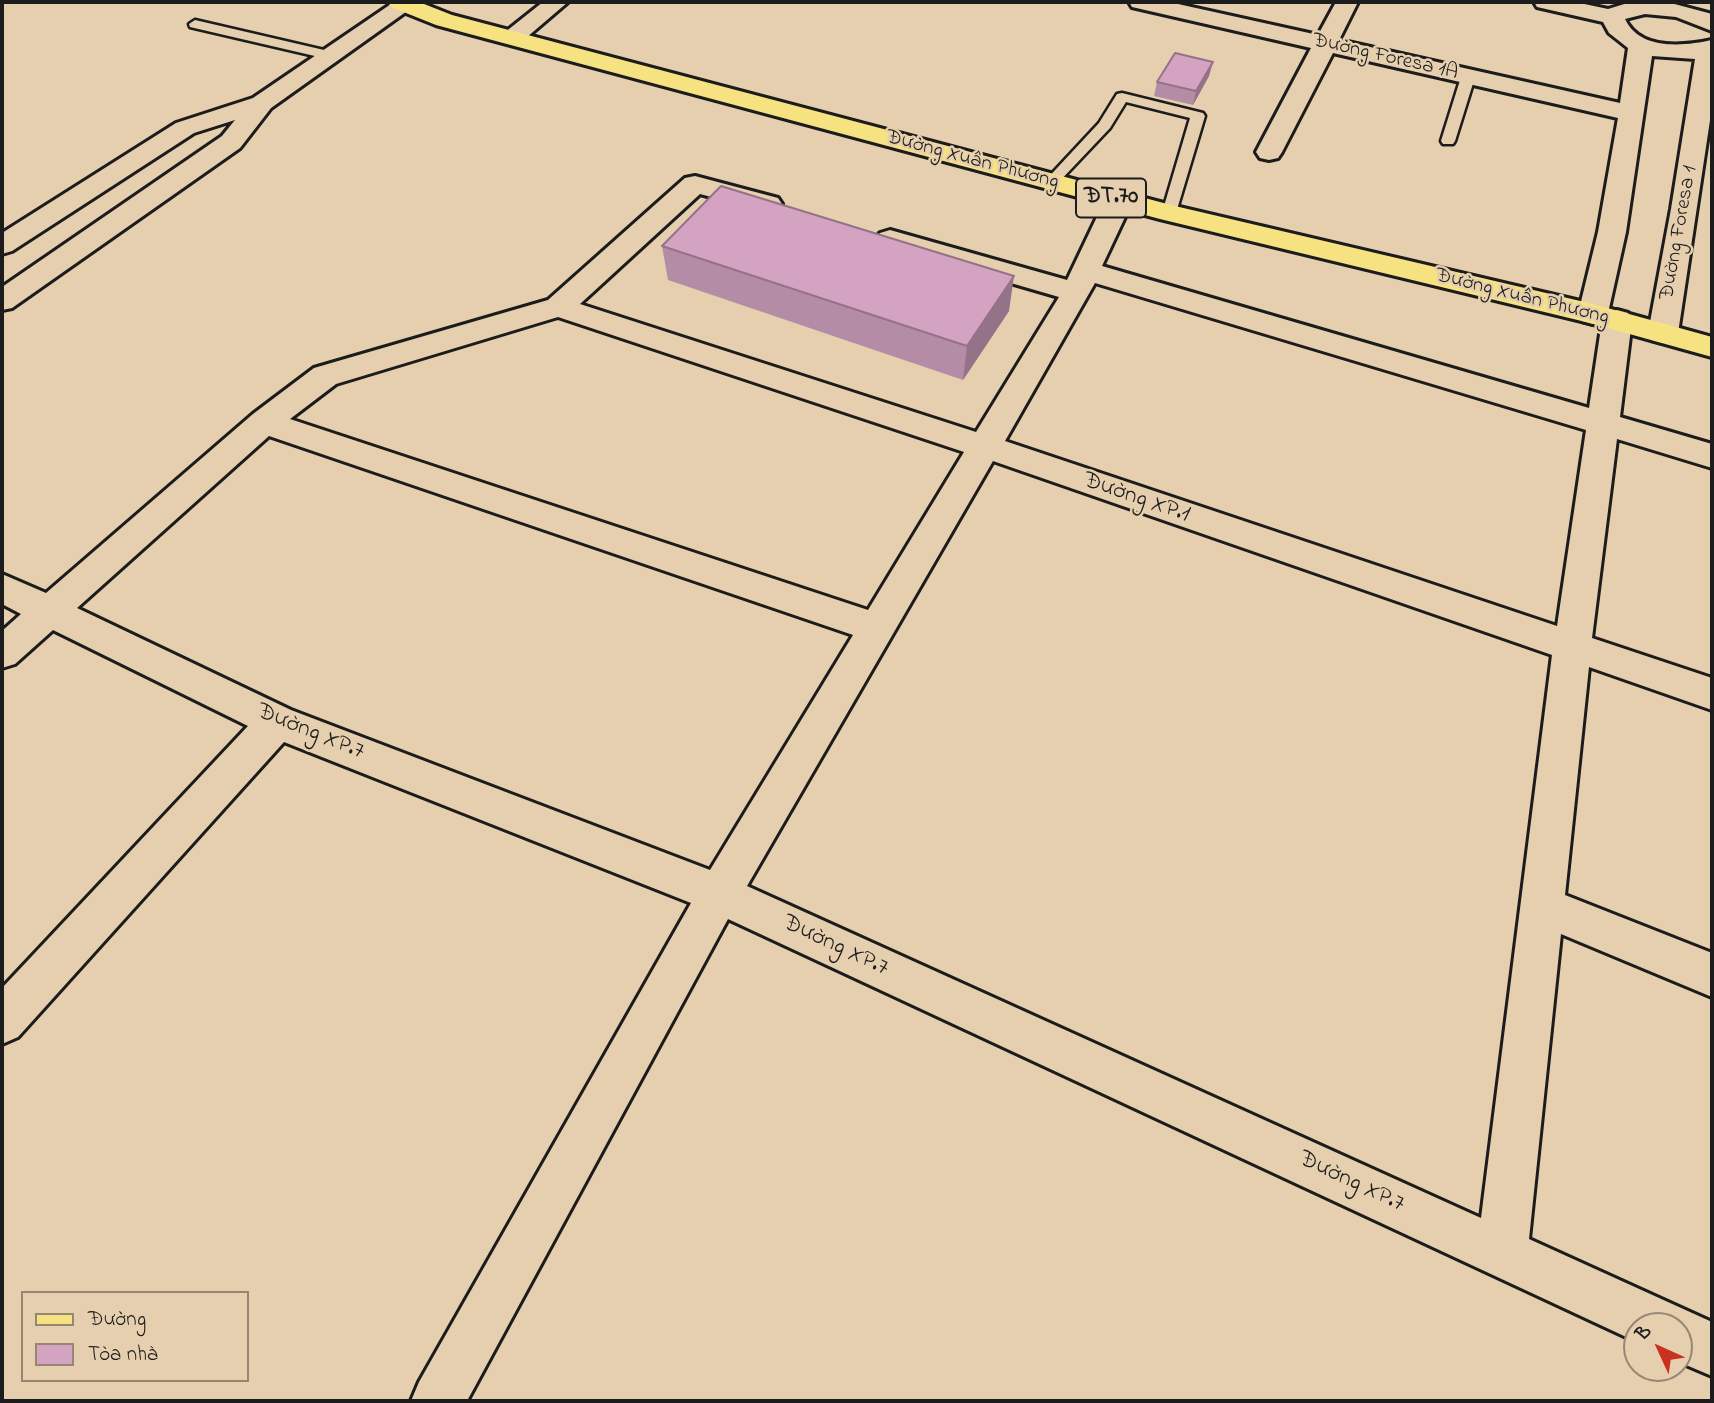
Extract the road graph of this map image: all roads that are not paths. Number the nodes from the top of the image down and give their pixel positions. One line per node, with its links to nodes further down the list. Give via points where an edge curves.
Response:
1 (557, 2): 9 (street)
2 (1140, 2): 12 (street, Đường Foresa 1A)
3 (1347, 2): 12 (street)
4 (1545, 2): 7 (street)
5 (403, 3): 9 (main road, Đường Xuân Phương / ĐT.70, via 444,20); 13 (street)
6 (1671, 3): 7 (street, via 1637,2 1616,10); 10 (street, via 1700,15)
7 (1612, 17): 11 (street, via 1619,31)
8 (195, 24): 13 (lane)
9 (512, 38): 19 (main road, Đường Xuân Phương / ĐT.70)
10 (1711, 40): 11 (street, via 1676,52); 29 (street, Đường Foresa 1)
11 (1640, 44): 16 (street)
12 (1325, 45): 14 (street, Đường Foresa 1A); 18 (street)
13 (332, 56): 15 (street)
14 (1468, 77): 16 (street, Đường Foresa 1A); 17 (lane)
15 (262, 103): 24 (street, via 185,128); 26 (street, via 231,142)
16 (1630, 113): 28 (street)
17 (1448, 141)
18 (1269, 152)
19 (1051, 182): 20 (main road, Đường Xuân Phương / ĐT.70); 22 (lane, via 1105,125 1122,97 1198,116)
20 (1119, 200): 22 (main road, Đường Xuân Phương / ĐT.70); 25 (street)
21 (787, 210): 27 (street, via 695,184)
22 (1170, 214): 28 (main road, Đường Xuân Phương / ĐT.70)
23 (866, 232): 25 (street)
24 (2, 245)
25 (1081, 281): 32 (street); 33 (street)
26 (2, 301)
27 (559, 307): 31 (street, via 325,376); 33 (street, Đường XP.1)
28 (1605, 317): 29 (main road, Đường Xuân Phương / ĐT.70); 32 (street)
29 (1662, 333): 30 (main road, Đường Xuân Phương / ĐT.70)
30 (1712, 347)
31 (264, 422): 36 (street); 37 (street)
32 (1601, 424): 34 (street); 38 (street)
33 (984, 446): 37 (street); 38 (street, Đường XP.1)
34 (1712, 456)
35 (2, 588): 36 (street, Đường XP.7)
36 (49, 611): 39 (street); 41 (street, Đường XP.7)
37 (876, 628): 42 (street)
38 (1572, 648): 40 (street, Đường XP.1); 43 (street)
39 (2, 653)
40 (1712, 694)
41 (277, 722): 42 (street, Đường XP.7); 45 (street)
42 (719, 894): 46 (street, Đường XP.7); 50 (street)
43 (1542, 906): 44 (street); 46 (street)
44 (1712, 975)
45 (2, 1021)
46 (1502, 1253): 47 (street, Đường XP.7)
47 (1631, 1312)
48 (1693, 1341): 49 (street)
49 (1712, 1350)
50 (438, 1401)

